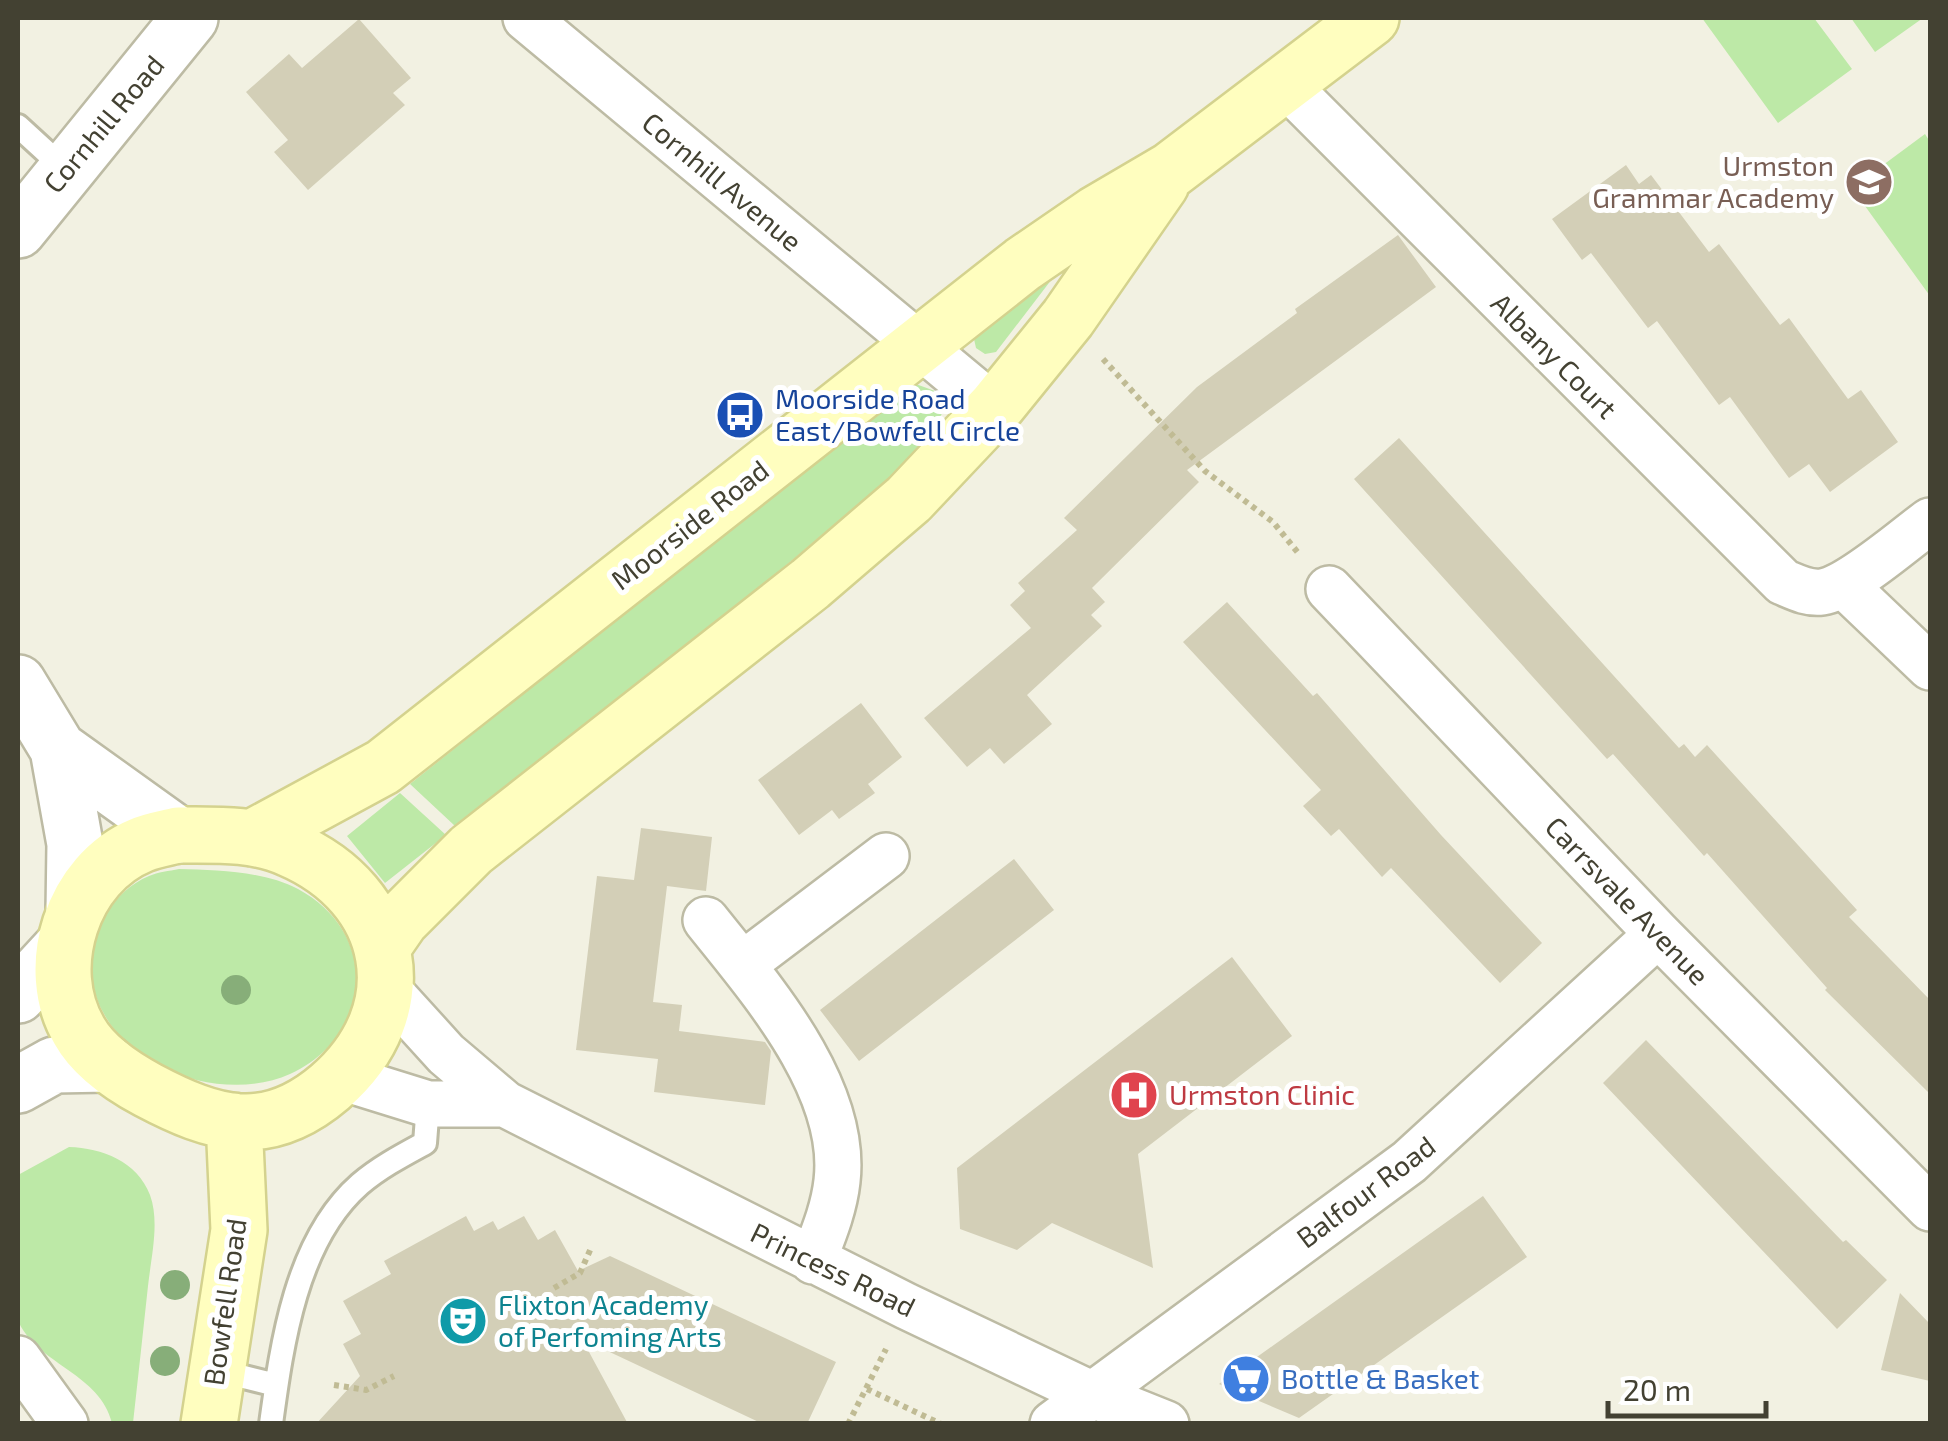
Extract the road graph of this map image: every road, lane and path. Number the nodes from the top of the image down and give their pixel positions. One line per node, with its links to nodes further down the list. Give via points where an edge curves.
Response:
1 (190, 18): 6 (street, Cornhill Road)
2 (526, 18): 10 (street, Cornhill Avenue)
3 (1371, 18): 4 (main road, Moorside Road)
4 (1283, 82): 7 (main road, Moorside Road); 13 (street, Albany Court, via 1767,570 1803,590)
5 (18, 126): 6 (lane)
6 (66, 170): 8 (street, Cornhill Road)
7 (1171, 170): 9 (main road, Moorside Road); 10 (main road, Moorside Road, via 1023,264)
8 (18, 230)
9 (1068, 318): 11 (main road, Moorside Road); 14 (path, via 1205,471 1273,522)
10 (918, 346): 11 (street, Cornhill Avenue); 19 (main road, Moorside Road, via 383,767)
11 (995, 408): 25 (main road, Moorside Road, via 909,499 838,560 470,850 400,920)
12 (1930, 522): 13 (street)
13 (1843, 584): 15 (street)
14 (1329, 589): 23 (street, Carrsvale Avenue)
15 (1930, 667)
16 (18, 683): 17 (street)
17 (58, 748): 18 (street); 22 (street, via 75,844)
18 (178, 835): 19 (main road); 22 (main road, via 141,844 115,861)
19 (252, 838): 25 (main road, via 290,848 358,898)
20 (886, 856): 24 (street)
21 (706, 920): 24 (street)
22 (69, 928): 26 (street); 27 (main road, via 64,999 80,1034)
23 (1658, 934): 33 (street, Carrsvale Avenue); 44 (street, Balfour Road, via 1410,1162)
24 (742, 965): 35 (street, via 809,1065 837,1144 838,1180)
25 (385, 967): 28 (main road, via 371,1034); 31 (street, Princess Road, via 446,1054)
26 (18, 996)
27 (108, 1064): 29 (street, via 54,1065); 32 (main road, via 172,1103)
28 (341, 1077): 30 (street, Princess Road); 32 (main road, via 280,1118)
29 (18, 1085)
30 (428, 1104): 31 (street, Princess Road); 41 (lane, via 425,1143 358,1185 332,1216 294,1305)
31 (505, 1104): 35 (street, Princess Road)
32 (234, 1121): 39 (main road, Bowfell Road, via 239,1230)
33 (1930, 1208)
34 (591, 1248): 36 (path, via 580,1273)
35 (813, 1261): 37 (street, Princess Road)
36 (554, 1288)
37 (906, 1306): 43 (path); 44 (street, Princess Road)
38 (18, 1359): 45 (street)
39 (216, 1370): 41 (lane); 46 (main road, Bowfell Road)
40 (394, 1376): 42 (path, via 366,1390)
41 (276, 1385): 47 (lane)
42 (334, 1385)
43 (868, 1389): 48 (path); 49 (path)
44 (1091, 1394): 50 (street, Balfour Road); 51 (street, Princess Road)
45 (65, 1424)
46 (209, 1424)
47 (271, 1424)
48 (848, 1424)
49 (940, 1424)
50 (1052, 1424)
51 (1166, 1424)

